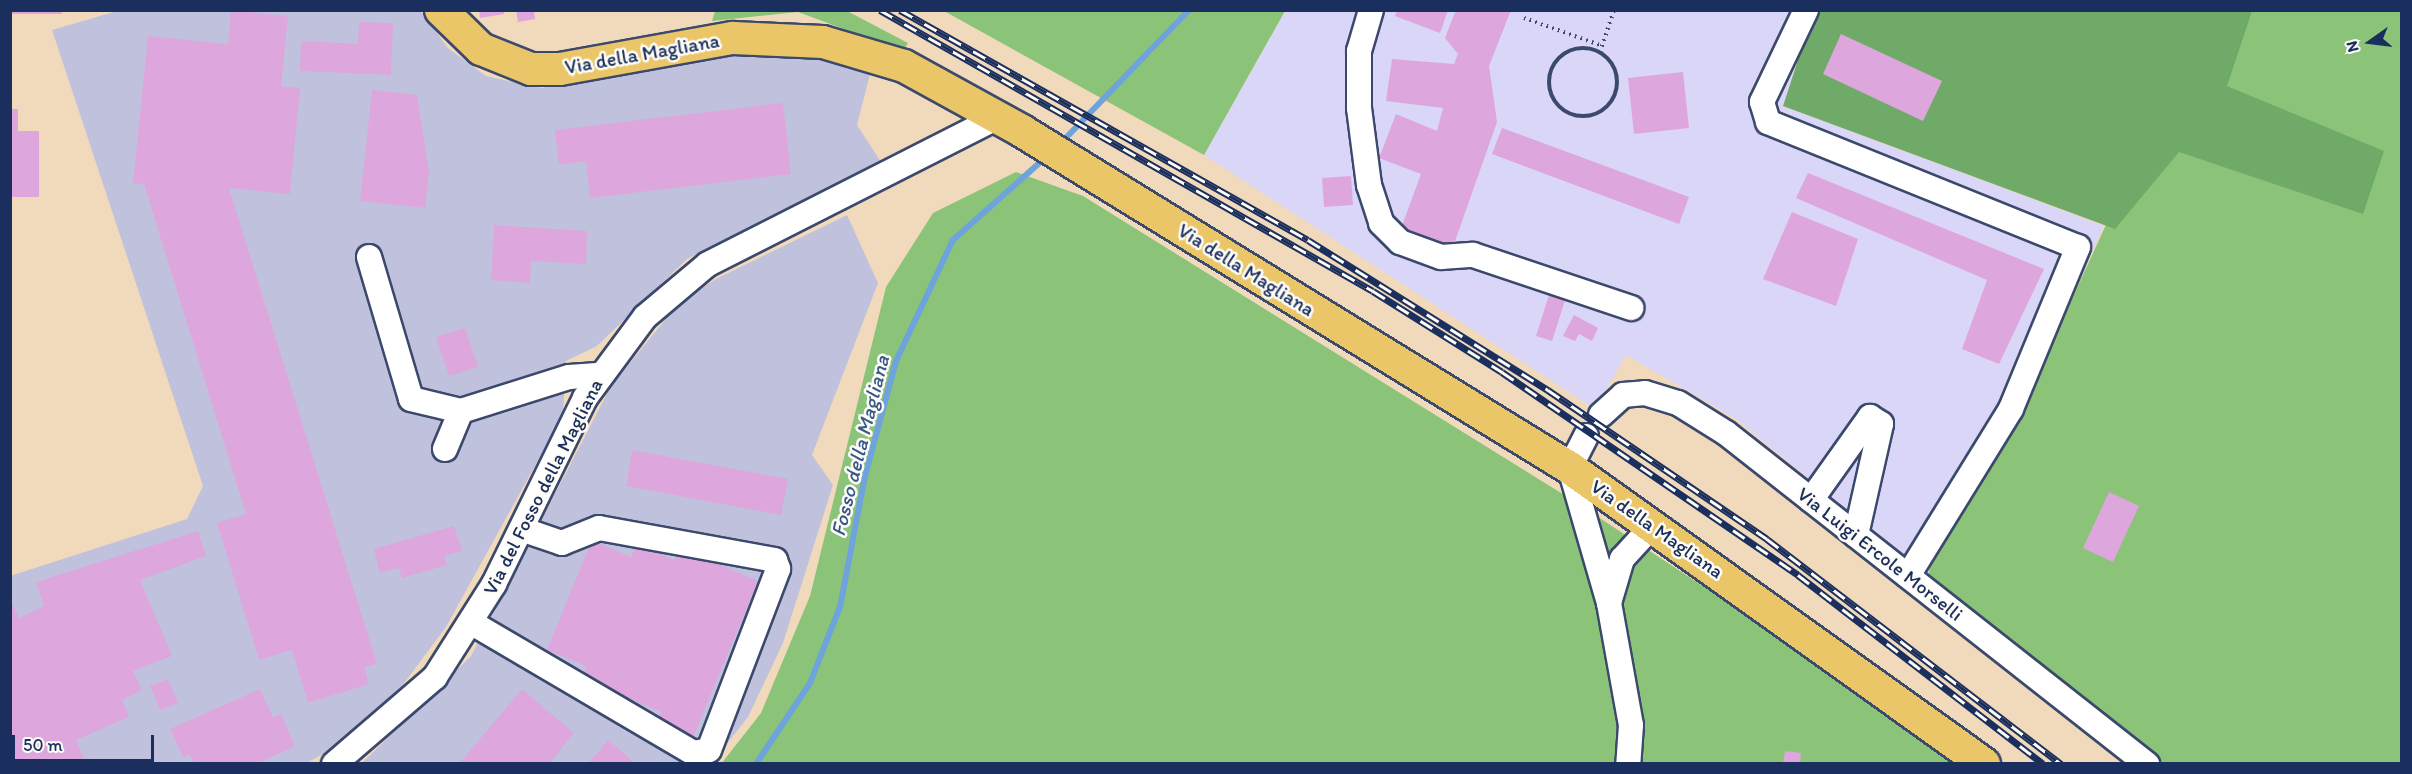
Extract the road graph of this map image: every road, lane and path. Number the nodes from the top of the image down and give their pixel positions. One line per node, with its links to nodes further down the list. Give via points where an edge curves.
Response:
1 (441, 10): 8 (main road, Via della Magliana, via 481,49 531,69 560,69 733,39 823,42 903,66)
2 (1371, 10): 10 (street, via 1359,51 1359,108 1369,185 1381,223 1400,242 1441,257 1473,255)
3 (1614, 10): 6 (path)
4 (1806, 10): 21 (street, via 1762,102 1768,122 2078,247 2011,409)
5 (1524, 18): 6 (path)
6 (1600, 45): 7 (path)
7 (1600, 52): 7 (path, via 1572,50 1552,70 1554,98 1567,111 1595,114 1610,102 1616,75)
8 (1009, 125): 11 (street, Via del Fosso della Magliana, via 708,264 645,317); 16 (main road, Via della Magliana)
9 (369, 257): 12 (street, via 411,399)
10 (1631, 308)
11 (601, 375): 12 (street, via 569,377); 19 (street, Via del Fosso della Magliana)
12 (461, 411): 15 (street)
13 (1601, 415): 17 (street, Via Luigi Ercole Morselli, via 1634,392 1678,404 1726,433)
14 (1586, 436): 16 (street)
15 (445, 449)
16 (1570, 468): 18 (main road, Via della Magliana); 22 (street)
17 (1811, 500): 20 (street, Via Luigi Ercole Morselli); 20 (street, via 1870,417 1881,424)
18 (1654, 524): 22 (street, via 1622,559); 24 (main road, Via della Magliana)
19 (521, 529): 23 (street, Via del Fosso della Magliana); 23 (street, via 562,543 599,528 775,560 778,568 709,750 694,753)
20 (1856, 535): 21 (street, Via Luigi Ercole Morselli)
21 (1908, 576): 27 (street, Via Luigi Ercole Morselli)
22 (1609, 603): 26 (street, via 1630,725)
23 (472, 622): 25 (street, Via del Fosso della Magliana, via 435,677)
24 (1984, 763)
25 (334, 764)
26 (1628, 764)
27 (2147, 764)

